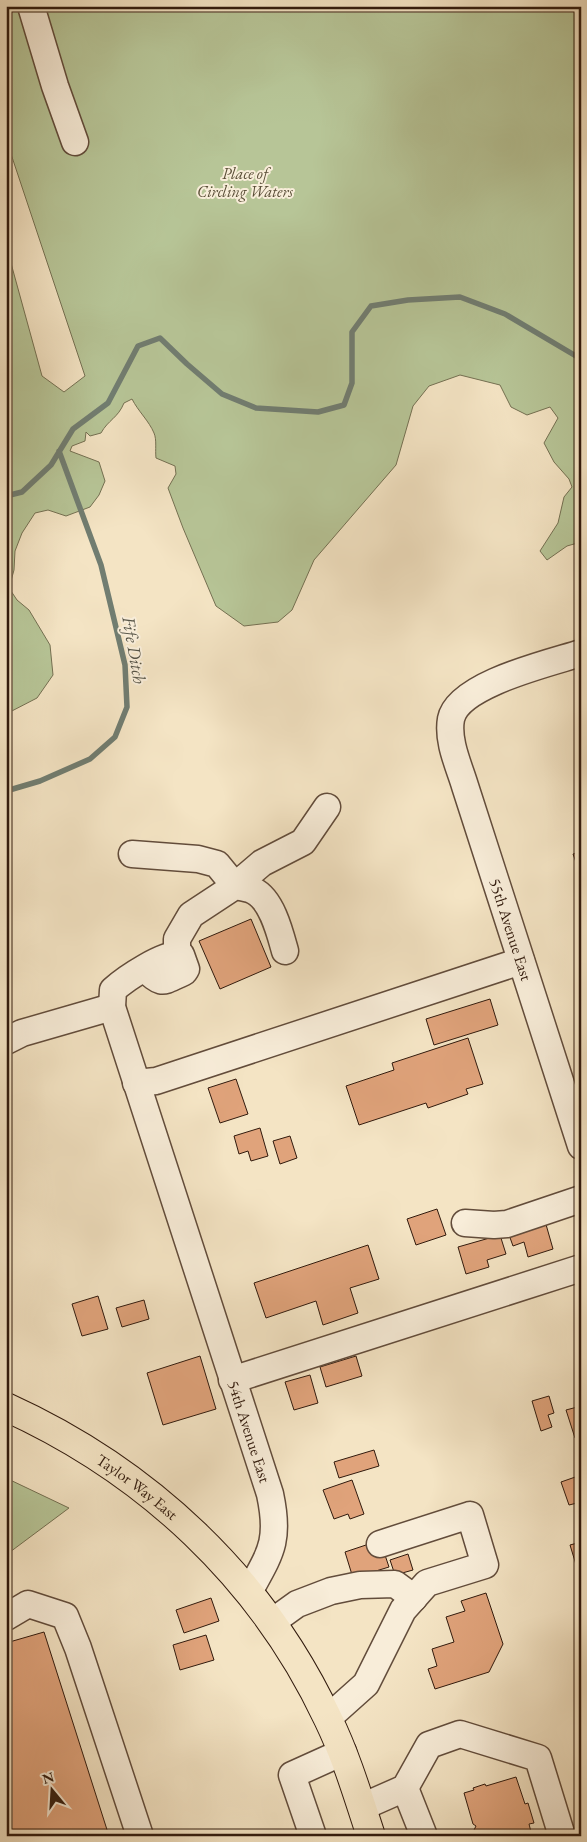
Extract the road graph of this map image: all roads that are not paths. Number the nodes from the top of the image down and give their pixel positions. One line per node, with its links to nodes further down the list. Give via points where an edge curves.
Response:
1 (31, 6): 2 (street)
2 (75, 142)
3 (581, 653): 8 (street, 55th Avenue East, via 496,681 470,694 458,704 450,726 455,754)
4 (327, 807): 6 (street, via 303,842 262,863)
5 (132, 854): 6 (street, via 198,859 217,864)
6 (234, 886): 7 (street, via 254,891 265,901); 9 (street, via 191,915 177,939 177,954 161,959 122,981 113,990)
7 (285, 951)
8 (521, 961): 11 (street, via 156,1081); 12 (street, 55th Avenue East)
9 (112, 1008): 10 (street, via 22,1033); 11 (street, 54th Avenue East)
10 (6, 1041)
11 (136, 1083): 16 (street, 54th Avenue East)
12 (581, 1146)
13 (581, 1199): 14 (street, via 506,1224)
14 (465, 1223)
15 (581, 1268): 16 (street)
16 (232, 1380): 19 (street, 54th Avenue East, via 270,1494 275,1528 269,1556)
17 (6, 1407): 19 (main road, Taylor Way East, via 91,1452 160,1501 221,1559)
18 (380, 1544): 20 (street, via 470,1515 486,1565 428,1583)
19 (249, 1592): 22 (main road)
20 (414, 1598): 22 (street, via 395,1584 360,1585 331,1590 298,1604); 23 (street, via 403,1610 366,1684)
21 (6, 1617): 27 (street, via 28,1604 65,1616)
22 (272, 1622): 23 (main road)
23 (328, 1718): 24 (main road)
24 (343, 1752): 26 (main road); 28 (street, via 292,1775)
25 (405, 1788): 26 (street); 30 (street); 31 (street, via 430,1745 460,1734 538,1758)
26 (362, 1807): 29 (main road)
27 (140, 1836)
28 (313, 1836)
29 (371, 1836)
30 (424, 1836)
31 (562, 1836)

